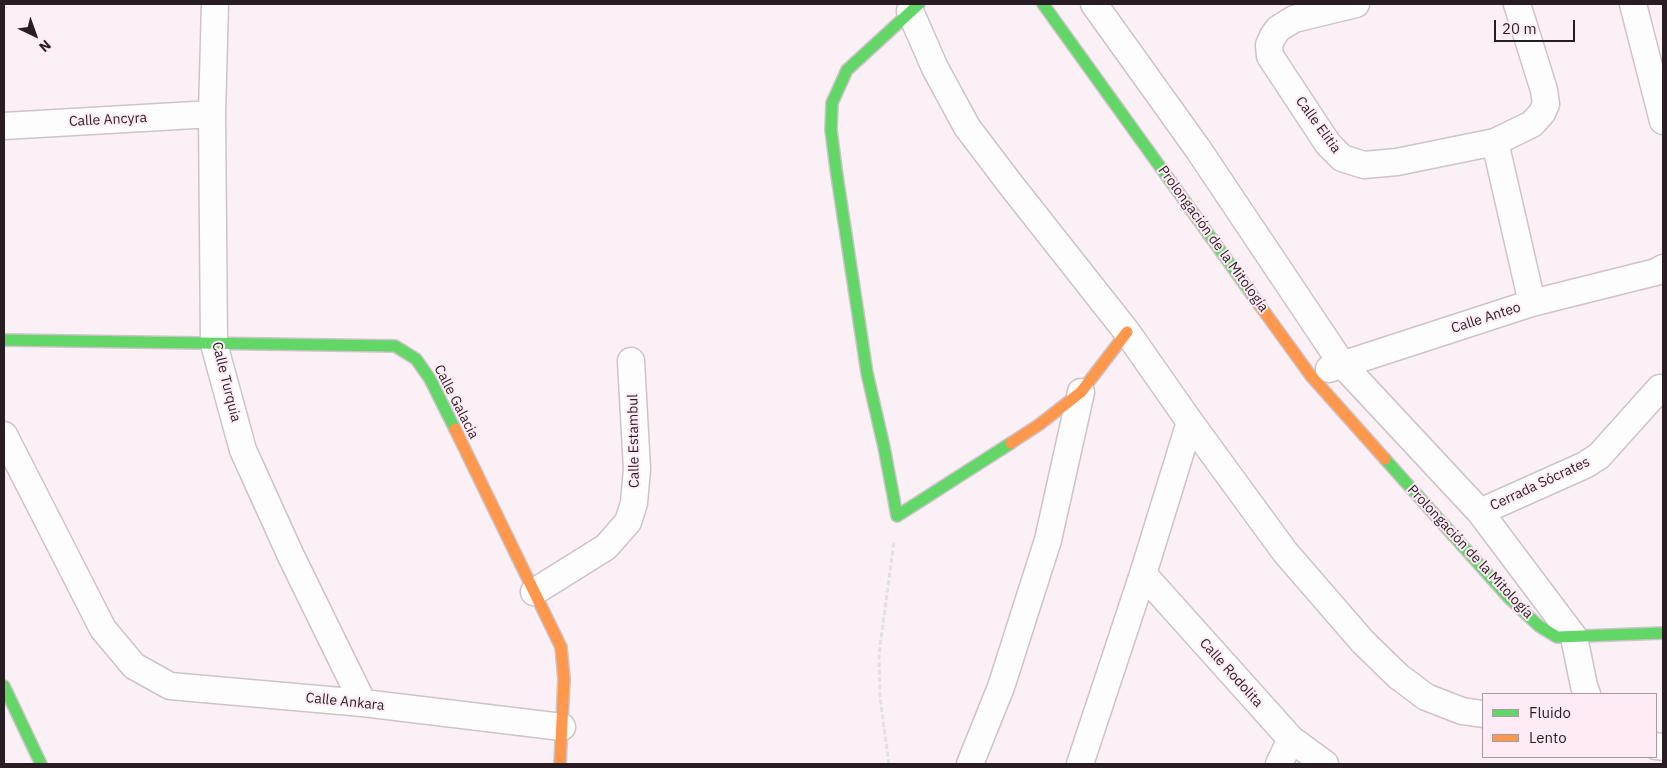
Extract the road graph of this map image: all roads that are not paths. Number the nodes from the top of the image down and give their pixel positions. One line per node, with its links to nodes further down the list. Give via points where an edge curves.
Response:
1 (215, 4): 8 (street, Calle Turquia)
2 (1043, 4): 19 (street, Prolongación de la Mitología)
3 (1094, 4): 18 (street, Prolongación de la Mitología, via 1198,149)
4 (1356, 4): 11 (street, Calle Elitia, via 1294,19 1278,29 1269,45 1270,56 1328,144 1342,158 1364,165 1397,162)
5 (1517, 4): 11 (street, Calle Elitia, via 1546,104 1532,124)
6 (1633, 4): 9 (street)
7 (915, 7): 14 (street, via 935,68 967,126); 21 (street, via 847,70 832,103 831,130 867,372 897,516 1040,424)
8 (212, 114): 10 (street, Calle Ancyra); 16 (street, Calle Turquia)
9 (1663, 121)
10 (4, 126)
11 (1495, 142): 13 (street)
12 (1663, 268): 13 (street, Calle Anteo)
13 (1532, 303): 18 (street, Calle Anteo)
14 (1127, 332): 21 (street); 22 (street)
15 (4, 340): 16 (street, Calle Galacia)
16 (214, 344): 26 (street, Calle Galacia, via 395,346 416,360 430,379); 31 (street, Calle Turquia, via 243,450)
17 (631, 361): 26 (street, Calle Estambul, via 637,469 634,503 628,522 606,547)
18 (1342, 364): 19 (street, Calle Anteo); 24 (street, Prolongación de la Mitología)
19 (1311, 376): 28 (street, Prolongación de la Mitología, via 1510,599 1538,626 1557,637)
20 (1660, 388): 24 (street, Cerrada Sócrates, via 1599,456)
21 (1081, 392): 37 (street, via 1048,540 1001,687)
22 (1190, 422): 25 (street); 32 (street, via 1285,552 1363,642 1398,676 1426,697 1462,711)
23 (4, 435): 31 (street, Calle Ankara, via 103,628 134,666 170,686)
24 (1480, 512): 28 (street, Prolongación de la Mitología)
25 (1144, 574): 34 (street, Calle Rodolita); 38 (street)
26 (534, 592): 33 (street, Calle Galacia, via 561,646 564,679)
27 (1663, 633): 28 (street)
28 (1574, 637): 30 (street)
29 (4, 686): 35 (street)
30 (1587, 693)
31 (363, 703): 33 (street, Calle Ankara)
32 (1482, 714)
33 (562, 727): 36 (street, Calle Galacia)
34 (1291, 739): 39 (street); 40 (street, Calle Rodolita)
35 (41, 764)
36 (560, 764)
37 (970, 764)
38 (1080, 764)
39 (1279, 764)
40 (1325, 764)

